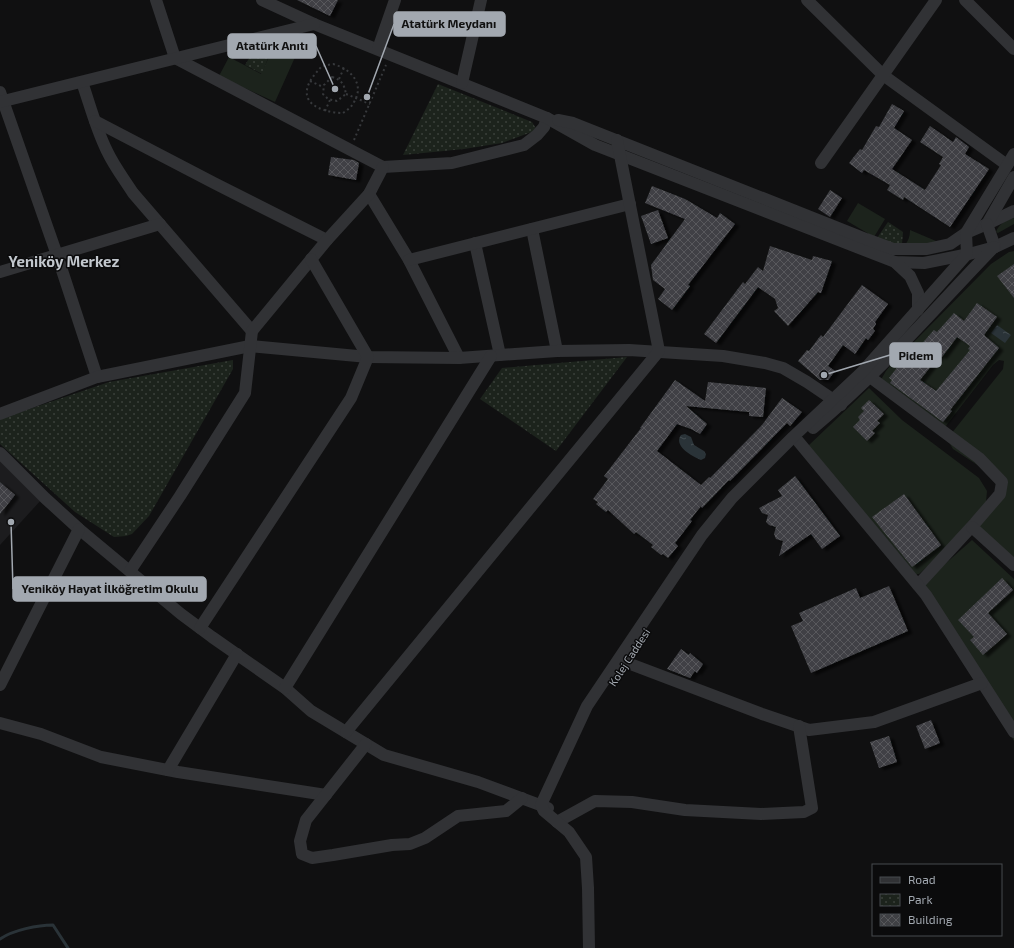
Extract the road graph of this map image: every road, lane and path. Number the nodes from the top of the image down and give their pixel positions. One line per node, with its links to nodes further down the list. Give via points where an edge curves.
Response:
1 (156, 0): 12 (street)
2 (262, 0): 8 (street)
3 (395, 0): 9 (street)
4 (480, 0): 18 (street)
5 (807, 0): 14 (street)
6 (936, 0): 14 (street)
7 (965, 0): 10 (street)
8 (314, 24): 9 (street); 12 (street)
9 (378, 49): 11 (street)
10 (1014, 49)
11 (391, 55): 18 (street); 24 (path)
12 (175, 58): 17 (street); 29 (street)
13 (344, 68): 15 (path); 16 (path, via 333,64 322,66); 21 (path, via 358,85)
14 (883, 75): 32 (street); 33 (street)
15 (338, 79): 19 (path, via 332,78); 20 (path, via 344,85)
16 (310, 81): 19 (path); 25 (path, via 306,91 310,100 317,108)
17 (82, 82): 22 (street); 27 (street)
18 (462, 83): 26 (street)
19 (323, 87): 23 (path, via 323,94)
20 (346, 94): 21 (path); 23 (path, via 337,101)
21 (356, 98): 24 (path); 25 (path, via 354,104 343,114)
22 (1, 99): 48 (street)
23 (330, 100): 25 (path)
24 (370, 104): 29 (path)
25 (325, 110)
26 (547, 118): 28 (street, via 573,123); 31 (street, via 595,145); 34 (street, via 544,127 524,145 452,163)
27 (95, 121): 39 (street, via 107,152 118,171); 44 (street)
28 (617, 140): 31 (street); 42 (street, via 893,249 927,249 950,244)
29 (350, 150): 34 (street)
30 (1014, 154): 33 (street)
31 (620, 155): 37 (street); 51 (street)
32 (821, 163)
33 (1007, 165): 42 (street)
34 (382, 167): 36 (street)
35 (1014, 177): 40 (street)
36 (368, 194): 44 (street); 50 (street)
37 (630, 204): 41 (street); 57 (street)
38 (1014, 211): 40 (street)
39 (160, 224): 48 (street); 54 (street)
40 (987, 224): 42 (street); 46 (street)
41 (532, 229): 45 (street); 56 (street)
42 (966, 233): 47 (street)
43 (1014, 238): 46 (street)
44 (327, 240): 49 (street)
45 (475, 243): 50 (street); 58 (street)
46 (995, 246): 47 (street); 62 (street)
47 (966, 254): 51 (street, via 924,263); 53 (street)
48 (57, 255): 52 (street); 61 (street)
49 (311, 259): 54 (street); 59 (street)
50 (409, 260): 60 (street)
51 (895, 262): 53 (street, via 910,276 918,293)
52 (0, 272)
53 (918, 310): 63 (street)
54 (252, 331): 55 (street)
55 (250, 346): 59 (street); 61 (street); 70 (street, via 245,393)
56 (557, 350): 57 (street); 58 (street)
57 (659, 351): 63 (street, via 723,356 783,368); 80 (street)
58 (496, 356): 60 (street); 77 (street)
59 (368, 357): 60 (street); 72 (street, via 351,398)
60 (459, 358)
61 (97, 377): 64 (street)
62 (870, 377): 63 (street); 67 (street, via 979,458 1002,482 1000,494)
63 (837, 402): 65 (street, Kolej Caddesi); 86 (street, Kolej Caddesi, via 732,498 702,535 587,706)
64 (0, 414)
65 (798, 440): 71 (street); 74 (street, Kolej Caddesi, via 734,502 706,538)
66 (0, 453): 68 (street)
67 (972, 527): 69 (street); 71 (street)
68 (79, 529): 70 (street); 76 (street)
69 (1014, 565)
70 (130, 571): 72 (street)
71 (918, 585): 75 (street)
72 (200, 628): 73 (street)
73 (236, 654): 77 (street); 83 (street)
74 (625, 662): 79 (street); 86 (street, Kolej Caddesi, via 596,707)
75 (982, 683): 79 (street, via 874,722 809,730); 81 (street)
76 (0, 685)
77 (285, 688): 80 (street, via 311,711)
78 (0, 723): 83 (street, via 40,734 101,758)
79 (799, 726): 87 (street, via 812,808 804,812 761,814 685,810 632,802 595,801)
80 (346, 732): 82 (street)
81 (1014, 732)
82 (366, 744): 84 (street); 85 (street, via 384,755 478,782)
83 (168, 770): 84 (street)
84 (326, 795): 85 (street, via 306,820 300,841 302,854 312,858 410,844 425,838 458,816 506,811)
85 (522, 798): 86 (street)
86 (544, 806): 87 (street)
87 (561, 820): 88 (street, via 586,857); 89 (street, via 574,826 590,849)
88 (589, 948)
89 (594, 948)

